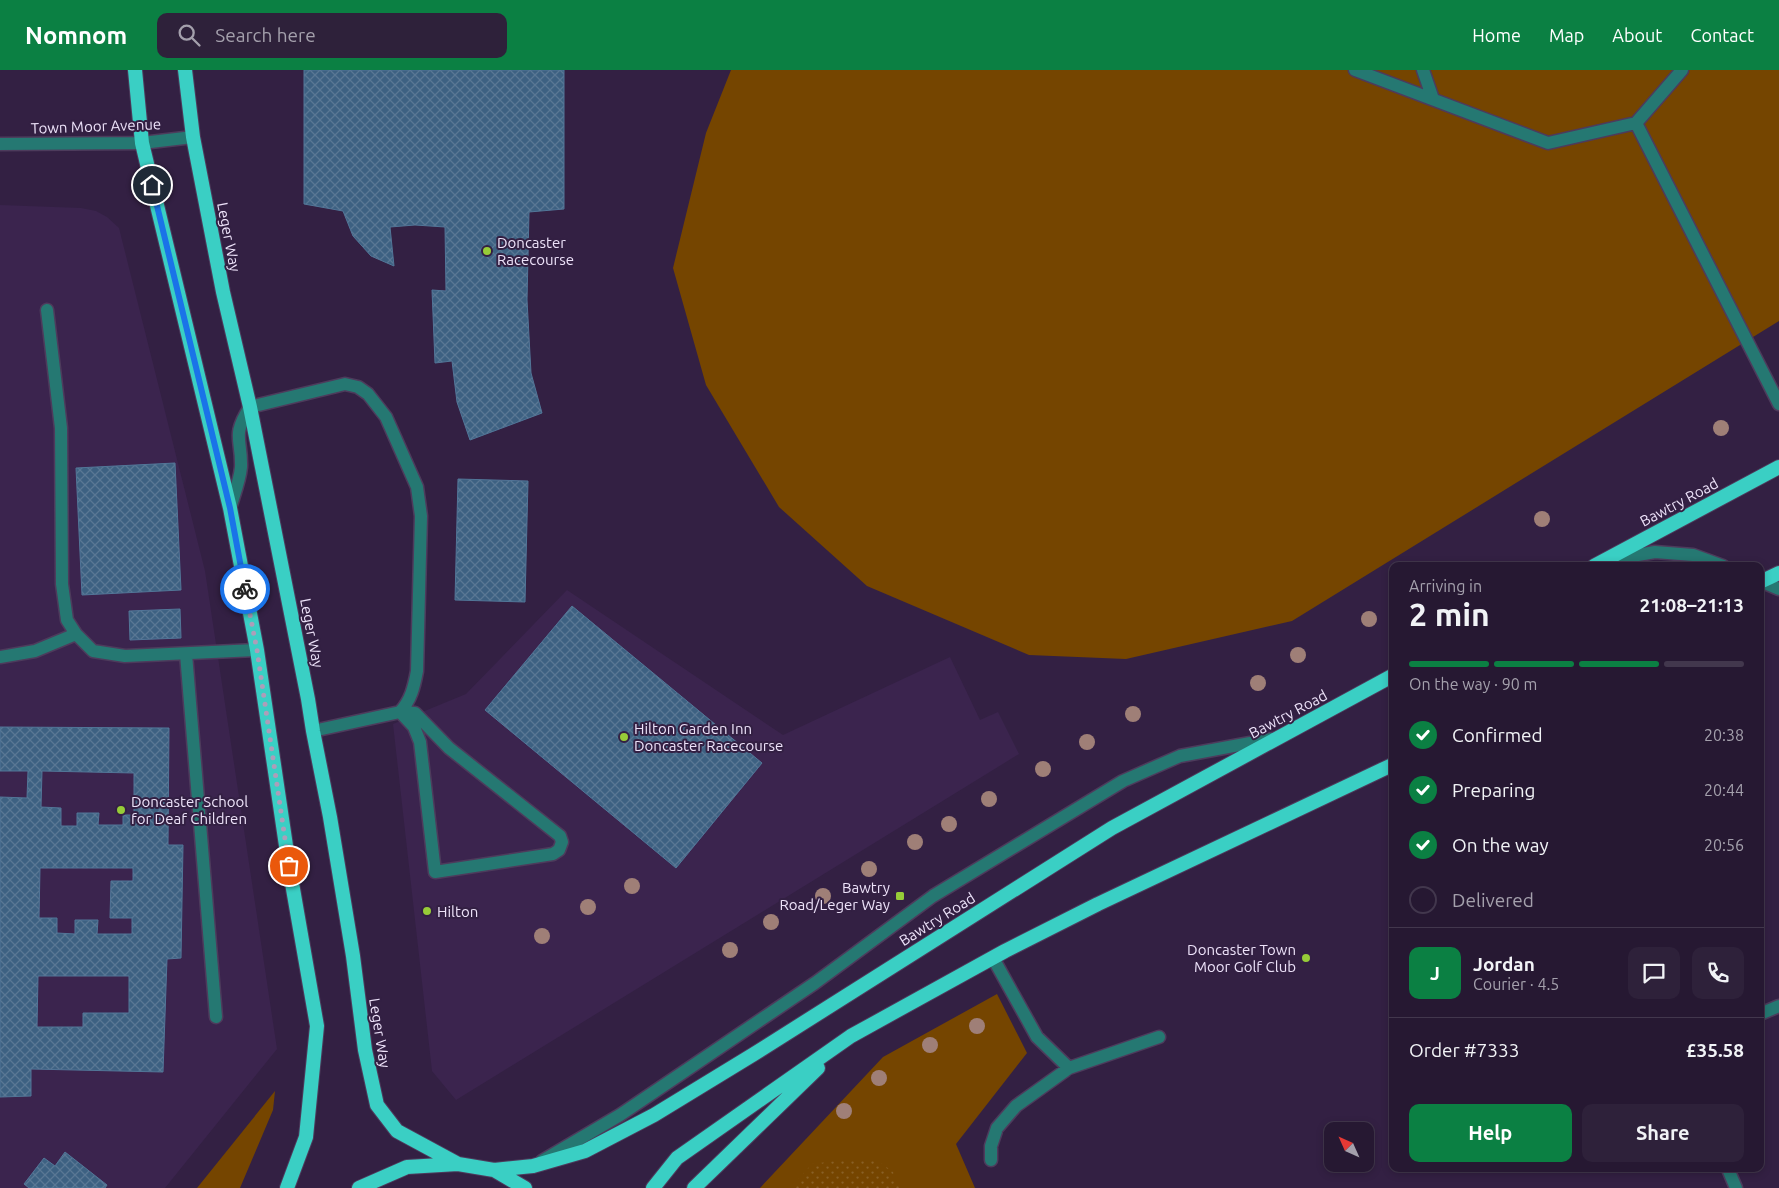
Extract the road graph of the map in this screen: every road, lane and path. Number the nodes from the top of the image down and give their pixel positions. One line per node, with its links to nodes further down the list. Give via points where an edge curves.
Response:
1 (135, 70): 9 (highway)
2 (185, 70): 8 (highway, Leger Way)
3 (1355, 70): 6 (street)
4 (1423, 70): 6 (street)
5 (1682, 70): 7 (street)
6 (1433, 99): 7 (street, via 1548,143)
7 (1636, 123): 12 (street)
8 (193, 137): 9 (street, Town Moor Avenue); 13 (highway, Leger Way)
9 (142, 143): 10 (street, Town Moor Avenue); 15 (highway)
10 (0, 144)
11 (47, 310): 23 (street, via 61,428 62,584 67,620)
12 (1779, 404)
13 (250, 408): 15 (street, via 240,423 241,468); 30 (street, via 344,384 358,387 368,394 389,425 417,487 421,516 416,671 413,692); 31 (highway, Leger Way)
14 (1779, 467): 16 (highway, Bawtry Road)
15 (230, 508): 24 (highway)
16 (1603, 562)
17 (1608, 562): 18 (street, via 1655,552 1693,555)
18 (1712, 562)
19 (1779, 573): 20 (highway)
20 (1764, 580)
21 (1764, 583): 22 (street)
22 (1779, 589)
23 (76, 634): 25 (street, via 93,651 125,656); 26 (street, via 35,651)
24 (257, 650): 25 (street); 46 (highway, via 317,1026 306,1137)
25 (186, 654): 37 (street)
26 (0, 657)
27 (1389, 678): 29 (highway, Bawtry Road)
28 (1389, 685): 29 (street)
29 (1375, 686): 32 (highway, Bawtry Road)
30 (400, 712): 30 (street, via 414,727 420,742 435,872 553,854 559,850 560,836 449,748 415,713); 31 (street)
31 (313, 731): 42 (highway, Leger Way, via 330,817 365,1050 377,1105 397,1131)
32 (1275, 739): 43 (highway, Bawtry Road, via 1112,828 654,1115 585,1152); 43 (street, via 1180,756 1124,781 933,896 790,1000 620,1114)
33 (1389, 765): 34 (highway)
34 (993, 958): 38 (highway); 40 (street, via 1037,1036)
35 (1779, 1006): 36 (street)
36 (1764, 1012)
37 (216, 1017)
38 (851, 1036): 49 (highway, via 677,1158); 50 (highway)
39 (1159, 1038): 40 (street)
40 (1069, 1068): 41 (street, via 1016,1106 997,1128 991,1146)
41 (991, 1160)
42 (458, 1164): 44 (highway); 47 (highway, via 407,1167)
43 (533, 1166): 44 (highway, Bawtry Road)
44 (494, 1170): 48 (highway)
45 (1729, 1172): 51 (street)
46 (287, 1188)
47 (359, 1188)
48 (524, 1188)
49 (653, 1188)
50 (694, 1188)
51 (1736, 1188)

